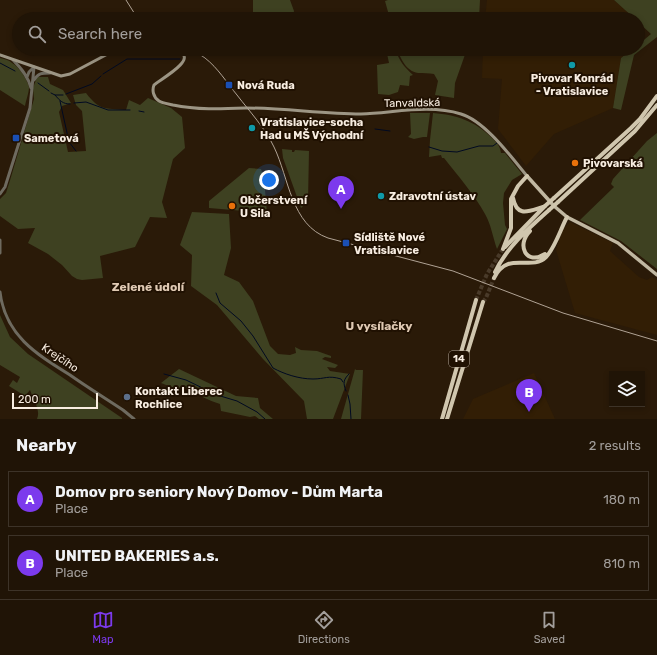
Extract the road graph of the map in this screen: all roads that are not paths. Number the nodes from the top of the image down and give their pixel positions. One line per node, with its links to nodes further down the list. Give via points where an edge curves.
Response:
1 (0, 55): 4 (main road)
2 (104, 56): 6 (main road, via 70,74)
3 (183, 56): 13 (main road, Tanvaldská, via 182,64 154,84 154,95 157,99 196,108 357,114 431,110 462,114 484,128)
4 (13, 60): 5 (main road); 7 (street)
5 (34, 67): 6 (main road); 7 (street); 8 (street)
6 (50, 74): 8 (street, via 41,73)
7 (27, 77): 9 (street)
8 (33, 81): 9 (street)
9 (31, 92): 14 (street, via 28,115 5,187)
10 (657, 96): 12 (highway)
11 (657, 105): 12 (highway)
12 (651, 110): 16 (highway, bridge, via 623,142)
13 (527, 176): 15 (highway); 17 (main road, Tanvaldská)
14 (0, 194)
15 (512, 197): 16 (highway, via 516,207 521,211); 16 (highway, via 511,228 503,249)
16 (547, 210): 19 (highway, via 525,236 523,246 525,253 532,257 539,257); 19 (highway, via 515,242 493,278 507,264 540,260)
17 (567, 217): 19 (highway); 21 (main road, Tanvaldská, via 618,243)
18 (0, 240): 20 (street)
19 (549, 251)
20 (0, 254)
21 (657, 275)
22 (0, 292): 25 (street, Krejčího, via 10,325 24,342 40,356)
23 (476, 300): 26 (highway, 14)
24 (483, 302): 27 (highway, 14)
25 (134, 419)
26 (442, 419)
27 (447, 419)

